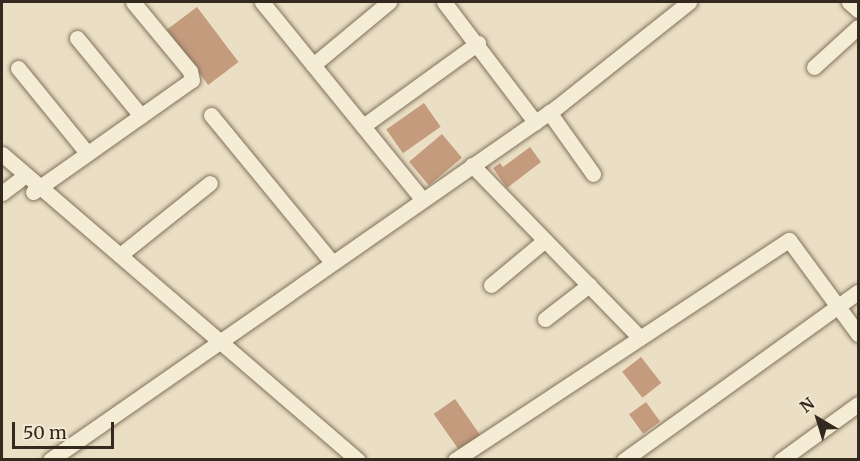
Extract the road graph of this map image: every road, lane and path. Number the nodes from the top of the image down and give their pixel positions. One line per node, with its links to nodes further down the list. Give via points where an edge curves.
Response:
1 (133, 2): 16 (street, via 192,76 189,84)
2 (264, 2): 11 (street)
3 (389, 2): 11 (street)
4 (444, 2): 10 (street)
5 (689, 2): 14 (street)
6 (849, 2): 7 (street)
7 (858, 10)
8 (858, 27): 12 (street)
9 (77, 38): 16 (street)
10 (478, 43): 17 (street); 18 (street)
11 (314, 65): 18 (street)
12 (814, 67)
13 (18, 68): 19 (street)
14 (549, 112): 17 (street); 23 (street)
15 (211, 115): 31 (street)
16 (141, 116): 19 (street)
17 (535, 122): 21 (street)
18 (363, 126): 28 (street)
19 (87, 153): 26 (street)
20 (2, 154): 26 (street)
21 (472, 165): 28 (street); 29 (street)
22 (2, 168): 24 (street)
23 (593, 174)
24 (20, 180): 26 (street); 27 (street)
25 (210, 183): 30 (street)
26 (36, 189): 30 (street); 39 (street, via 195,332)
27 (2, 193)
28 (422, 199): 31 (street)
29 (545, 240): 32 (street); 33 (street)
30 (120, 255): 39 (street, via 210,331)
31 (331, 261): 39 (street)
32 (491, 285)
33 (589, 285): 36 (street); 38 (street)
34 (858, 292): 35 (street)
35 (838, 307): 37 (street); 38 (street, via 789,240); 44 (street)
36 (545, 319)
37 (858, 334)
38 (640, 338): 43 (street)
39 (214, 340): 41 (street); 42 (street)
40 (858, 404): 45 (street)
41 (50, 459)
42 (358, 459)
43 (455, 459)
44 (624, 459)
45 (781, 459)

